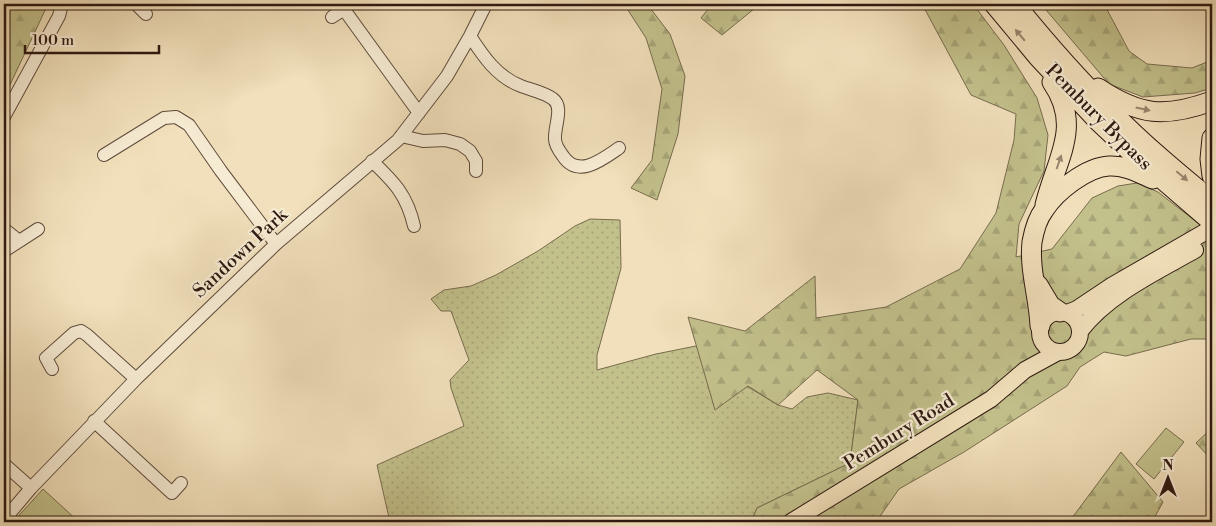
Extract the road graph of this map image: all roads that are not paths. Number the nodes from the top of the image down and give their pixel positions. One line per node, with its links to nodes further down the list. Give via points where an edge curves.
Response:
1 (62, 4): 14 (street, via 59,16)
2 (136, 4): 7 (street)
3 (486, 4): 9 (street, Sandown Park)
4 (994, 4): 10 (highway, Pembury Bypass, one-way to 4)
5 (1015, 4): 11 (highway, Pembury Bypass)
6 (342, 6): 8 (street); 13 (street)
7 (146, 14)
8 (332, 17)
9 (470, 36): 13 (street, Sandown Park, via 447,76); 17 (street, via 506,79 554,100 558,108 555,140 569,164 582,167 597,156)
10 (1038, 57): 22 (highway, Pembury Bypass, via 1098,121); 24 (highway, one-way to 10, via 1064,146 1067,125 1058,91)
11 (1070, 69): 12 (highway, one-way to 12, via 1134,108 1169,112); 23 (highway, Pembury Bypass, one-way to 23, via 1143,142)
12 (1212, 101)
13 (419, 113): 15 (street, Sandown Park)
14 (4, 117)
15 (401, 136): 19 (street, Sandown Park); 20 (street, via 423,142 445,140 460,144 470,151 476,161)
16 (1212, 138): 21 (highway)
17 (619, 148)
18 (104, 155): 30 (street, via 164,118 176,117 189,125)
19 (372, 161): 25 (street, via 400,190); 30 (street, Sandown Park)
20 (476, 170)
21 (1212, 176)
22 (1170, 187): 24 (highway, via 1136,171 1110,166 1073,181); 28 (highway, Pembury Bypass)
23 (1212, 201)
24 (1044, 209): 32 (highway, via 1032,242)
25 (414, 226)
26 (4, 229): 29 (street)
27 (38, 229): 29 (street)
28 (1210, 233): 33 (main road, via 1113,285 1089,302); 34 (main road, via 1100,308)
29 (20, 241): 31 (street)
30 (276, 244): 39 (street, Sandown Park)
31 (4, 251)
32 (1034, 278): 33 (highway, via 1050,305); 35 (highway)
33 (1063, 313): 34 (main road, via 1076,320); 35 (main road, via 1053,313 1043,320)
34 (1080, 331): 36 (main road, via 1076,344)
35 (1041, 332): 36 (main road, via 1047,348); 38 (main road, Pembury Road)
36 (1058, 352): 38 (main road, Pembury Road)
37 (44, 360): 39 (street, via 74,333 81,332)
38 (1025, 370): 45 (main road, Pembury Road, via 991,399)
39 (136, 379): 40 (street, Sandown Park)
40 (94, 421): 42 (street, Sandown Park); 43 (street)
41 (4, 464): 42 (street)
42 (32, 488): 44 (street, Sandown Park)
43 (172, 493)
44 (4, 520)
45 (792, 522)

